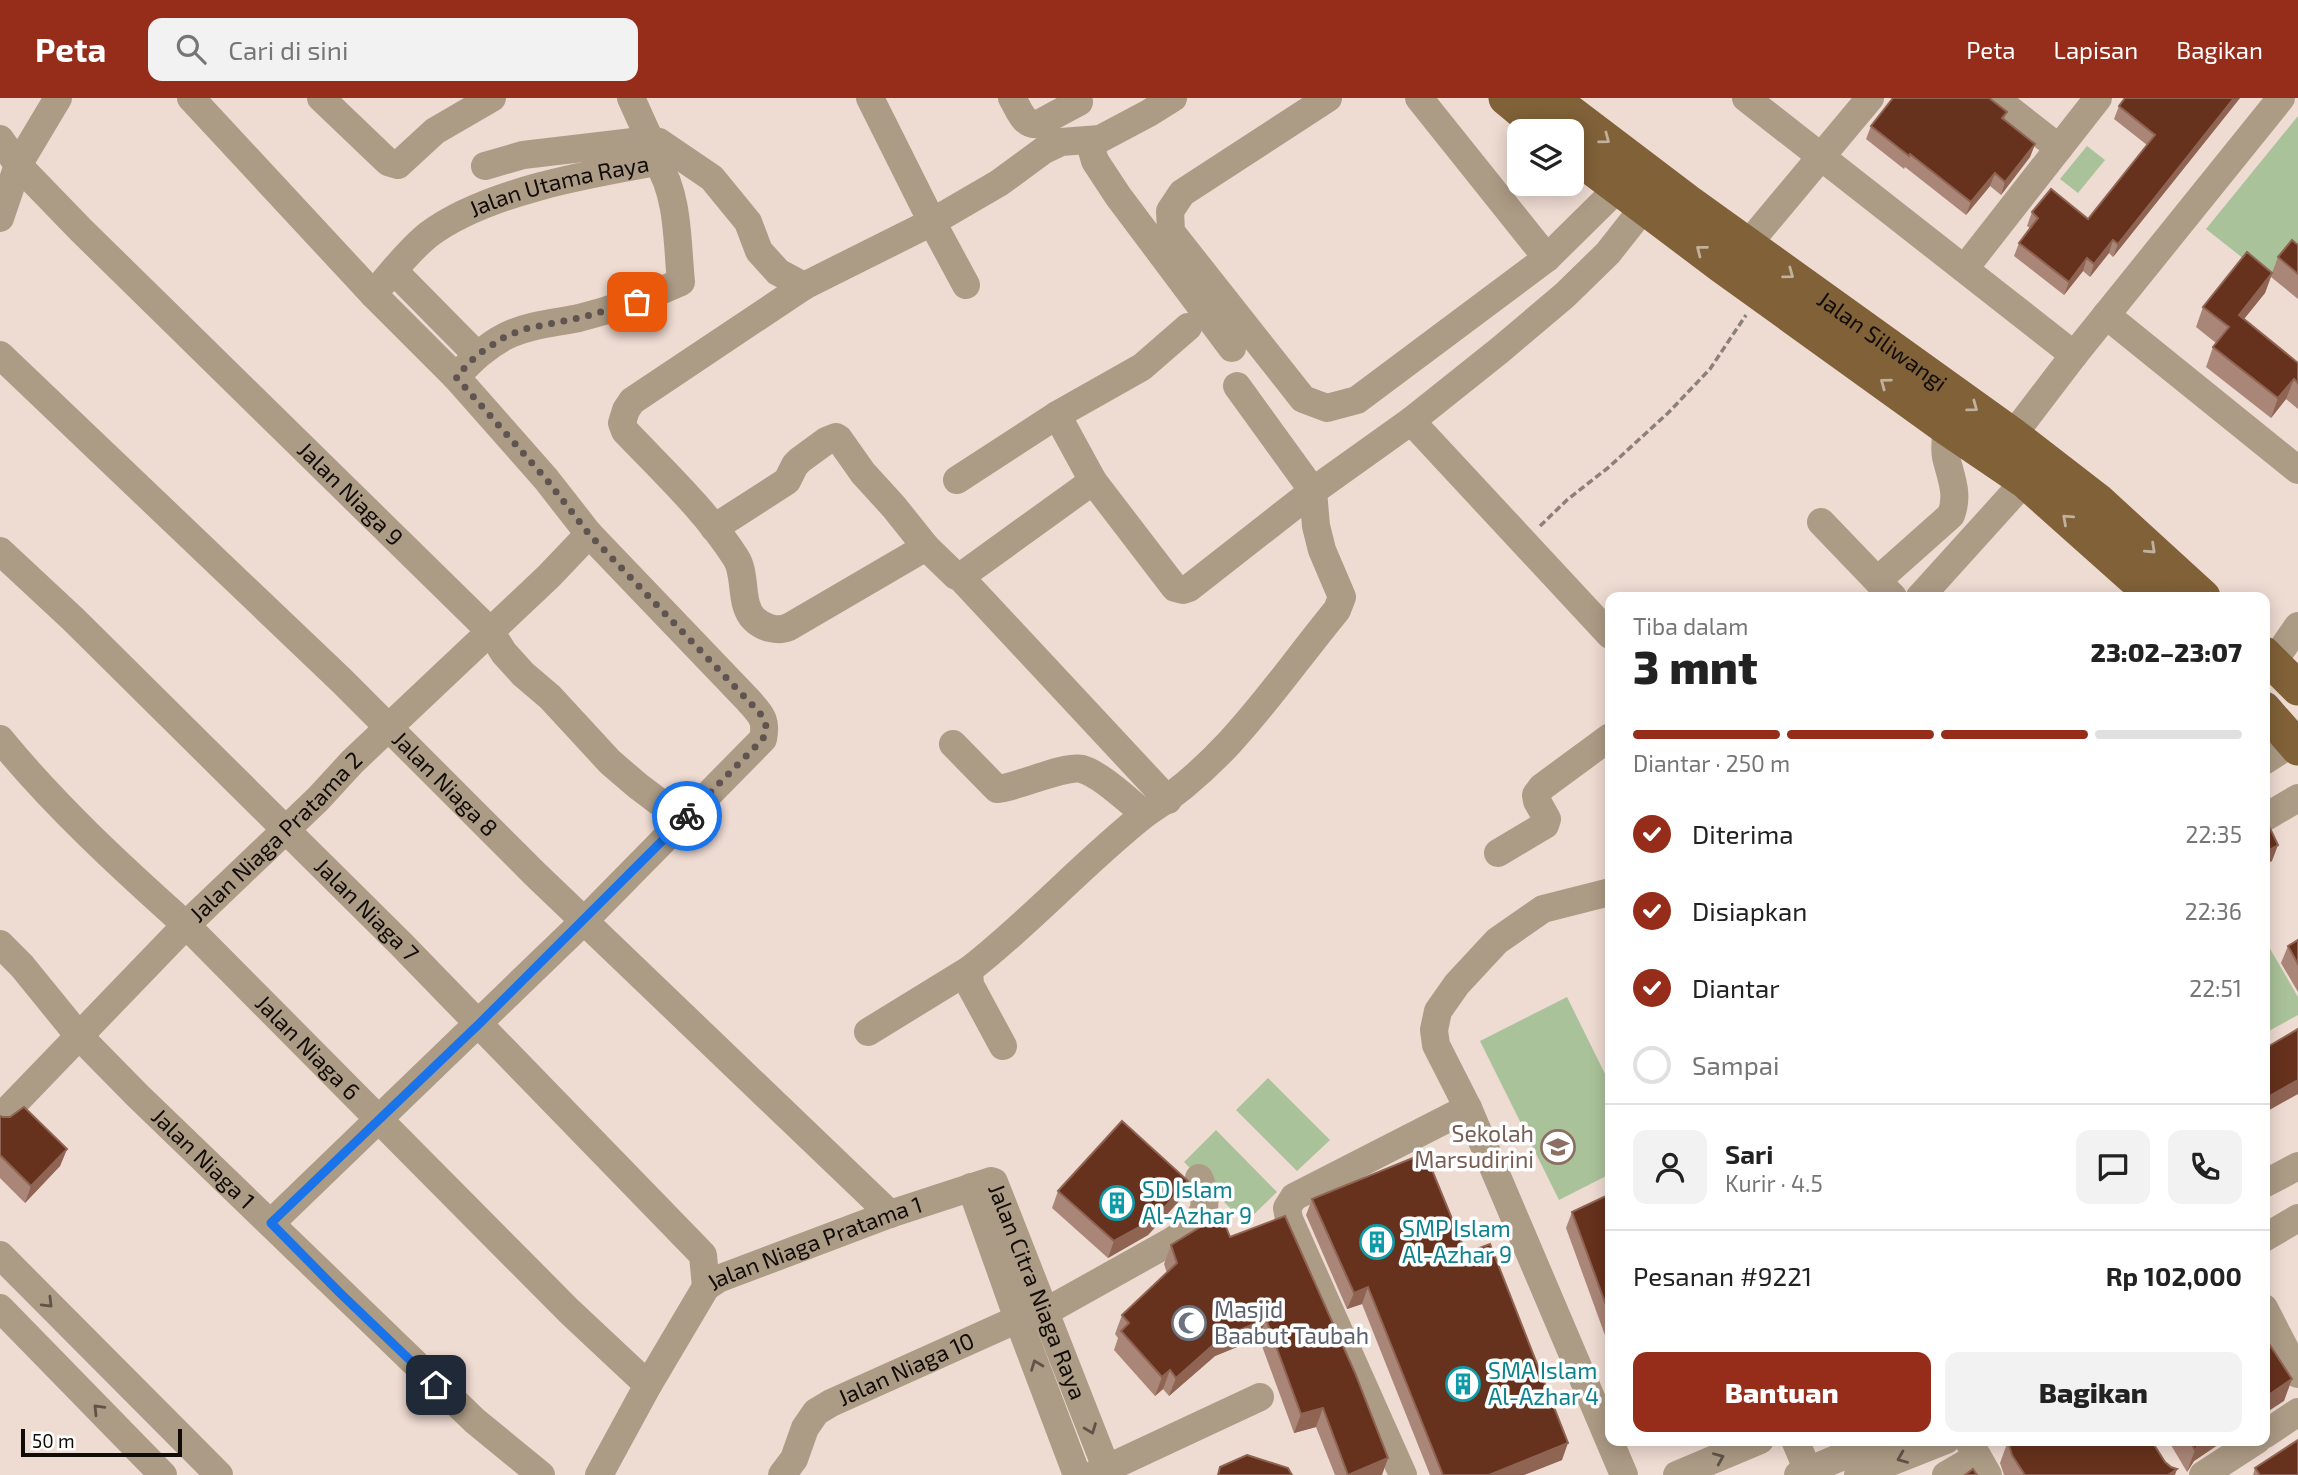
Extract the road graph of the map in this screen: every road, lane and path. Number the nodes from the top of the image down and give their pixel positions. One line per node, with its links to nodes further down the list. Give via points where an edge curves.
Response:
1 (58, 98): 27 (street)
2 (191, 98): 39 (street)
3 (321, 98): 4 (street, via 388,162 398,165 435,131)
4 (492, 98)
5 (631, 98): 22 (street)
6 (870, 98): 31 (street)
7 (1012, 98): 18 (street, via 1032,125)
8 (1173, 98): 19 (street)
9 (1328, 98): 33 (street, via 1182,193 1170,211 1171,232 1303,399 1327,408 1357,400)
10 (1419, 98): 33 (street)
11 (1506, 98): 20 (main road)
12 (1551, 98): 32 (main road, Jalan Siliwangi, one-way to 32)
13 (1746, 98): 25 (street)
14 (1870, 98): 25 (street)
15 (1995, 98): 24 (street)
16 (2098, 98): 24 (street)
17 (2281, 98): 40 (street)
18 (1081, 99)
19 (1144, 106): 23 (street, via 1109,135)
20 (1531, 119)
21 (0, 139): 27 (street, Jalan Niaga 9)
22 (650, 139): 28 (street, via 523,155); 37 (street, via 712,178 748,222 759,251 778,272)
23 (1089, 141): 31 (street, via 1061,142 1044,150); 42 (street, via 1095,161 1118,196)
24 (2059, 148): 34 (street)
25 (1822, 156): 32 (street); 34 (street)
26 (1584, 164): 29 (main road, Jalan Siliwangi)
27 (18, 165): 30 (street); 70 (street, Jalan Niaga 9)
28 (485, 166)
29 (1632, 197): 33 (street); 38 (main road, Jalan Siliwangi, one-way to 29); 49 (street, via 1608,253 1565,295)
30 (0, 218)
31 (932, 222): 36 (street); 37 (street)
32 (1748, 244): 51 (main road, Jalan Siliwangi, one-way to 51)
33 (1547, 258)
34 (1965, 268): 45 (street)
35 (394, 271): 39 (street, Jalan Utama Raya); 44 (street); 44 (street, Jalan Utama Raya, via 427,236 468,212 557,181 657,162 673,205 681,282 637,302 525,329)
36 (966, 285)
37 (804, 286): 58 (street, via 632,401 624,415 625,431)
38 (1759, 292): 50 (main road, Jalan Siliwangi, one-way to 38); 60 (path, via 1710,369 1668,413 1545,521)
39 (373, 294): 46 (street)
40 (2106, 315): 45 (street); 52 (street)
41 (1188, 327): 48 (street, via 1142,367)
42 (1232, 348)
43 (0, 355): 75 (street, Jalan Niaga 8)
44 (477, 355): 46 (street, Jalan Utama Raya)
45 (2074, 355): 51 (street)
46 (456, 377): 59 (street)
47 (1237, 386): 56 (street)
48 (1057, 415): 53 (street); 54 (street)
49 (1411, 421): 56 (street); 60 (street)
50 (1947, 428): 51 (main road, Jalan Siliwangi); 64 (street, via 1946,458 1955,504 1951,515)
51 (2004, 447): 55 (main road, Jalan Siliwangi); 67 (main road, Jalan Siliwangi, one-way to 67, via 2097,500)
52 (2298, 470)
53 (957, 480)
54 (1093, 481): 56 (street, via 1175,589 1183,590); 63 (street)
55 (2025, 481): 65 (street); 66 (main road, Jalan Siliwangi, one-way to 55)
56 (1313, 491): 82 (street, via 1316,526 1341,593 1340,604 1226,749)
57 (1821, 522): 64 (street)
58 (714, 528): 61 (street, via 787,481 795,464 836,437); 61 (street, via 738,561 754,619 782,630)
59 (589, 534): 70 (street, Jalan Niaga Pratama 2); 84 (street, via 760,713 766,726 763,739)
60 (1527, 545): 69 (street)
61 (926, 547): 63 (street)
62 (0, 551): 85 (street, Jalan Niaga 7)
63 (960, 577): 82 (street)
64 (1885, 589)
65 (1925, 592)
66 (2149, 592)
67 (2198, 592)
68 (2298, 626): 71 (street)
69 (1605, 630)
70 (490, 631): 75 (street, Jalan Niaga Pratama 2); 84 (street, Jalan Niaga 9, via 504,653 594,747)
71 (2270, 658)
72 (2270, 664): 73 (main road)
73 (2298, 688)
74 (2270, 715): 78 (main road)
75 (390, 727): 85 (street, Jalan Niaga Pratama 2); 88 (street, Jalan Niaga 8)
76 (0, 739): 89 (street, Jalan Niaga 6, via 140,885)
77 (1605, 741): 86 (street, via 1536,795 1547,819 1545,825)
78 (2296, 743): 80 (street)
79 (953, 744): 82 (street, via 997,789 1084,770)
80 (2270, 758)
81 (2298, 798): 83 (street)
82 (1156, 807): 91 (street, via 1109,843)
83 (2270, 814)
84 (683, 820): 88 (street)
85 (286, 828): 89 (street, Jalan Niaga Pratama 2); 92 (street, Jalan Niaga 7)
86 (1498, 853)
87 (1605, 893): 96 (street, via 1542,909 1497,942 1438,1011 1436,1045)
88 (584, 921): 92 (street); 103 (street, Jalan Niaga 8)
89 (186, 925): 94 (street, Jalan Niaga Pratama 2); 98 (street, Jalan Niaga 6)
90 (0, 944): 94 (street, Jalan Niaga 1)
91 (969, 970): 93 (street); 95 (street, via 970,985)
92 (479, 1024): 98 (street); 108 (street, Jalan Niaga 7, via 703,1255)
93 (868, 1032)
94 (79, 1036): 97 (street, Jalan Niaga Pratama 2); 105 (street, Jalan Niaga 1)
95 (1003, 1046)
96 (1468, 1108): 118 (street); 135 (street, via 1294,1197 1287,1208)
97 (0, 1118)
98 (379, 1119): 105 (street); 114 (street, Jalan Niaga 6)
99 (2298, 1166): 101 (street)
100 (1199, 1178): 110 (street, Jalan Niaga 10, via 1205,1193 1204,1210 1194,1226)
101 (2270, 1181)
102 (971, 1187): 103 (street, Jalan Niaga Pratama 1); 110 (street, Jalan Citra Niaga Raya, via 994,1182); 111 (street, Jalan Citra Niaga Raya)
103 (890, 1214): 108 (street, Jalan Niaga Pratama 1)
104 (2298, 1218): 106 (street)
105 (271, 1223): 132 (street, Jalan Niaga 1, via 475,1421)
106 (2270, 1234)
107 (0, 1255): 131 (street, one-way to 131)
108 (706, 1287): 114 (street, Jalan Niaga Pratama 1)
109 (0, 1308): 130 (street, one-way to 109)
110 (1045, 1311): 111 (street, Jalan Niaga 10); 127 (street, Jalan Citra Niaga Raya, one-way to 127)
111 (1018, 1319): 126 (street, Jalan Niaga 10, via 816,1412 805,1428); 134 (street, Jalan Citra Niaga Raya, one-way to 111)
112 (2270, 1320): 113 (street)
113 (2298, 1374)
114 (648, 1385): 133 (street, Jalan Niaga Pratama 1)
115 (1260, 1397): 127 (street)
116 (2298, 1412): 117 (street)
117 (2270, 1431)
118 (1605, 1432)
119 (1611, 1446): 136 (street)
120 (1746, 1446): 137 (street, one-way to 120)
121 (1796, 1446): 128 (street)
122 (1868, 1446): 128 (street)
123 (1931, 1446): 138 (street, one-way to 138)
124 (2249, 1446): 129 (street)
125 (1978, 1457): 139 (street)
126 (791, 1470)
127 (1103, 1473)
128 (1803, 1473)
129 (2213, 1473)
130 (163, 1475)
131 (219, 1475)
132 (541, 1475)
133 (599, 1475)
134 (1077, 1475)
135 (1403, 1475)
136 (1623, 1475)
137 (1677, 1475)
138 (1858, 1475)
139 (1946, 1475)

